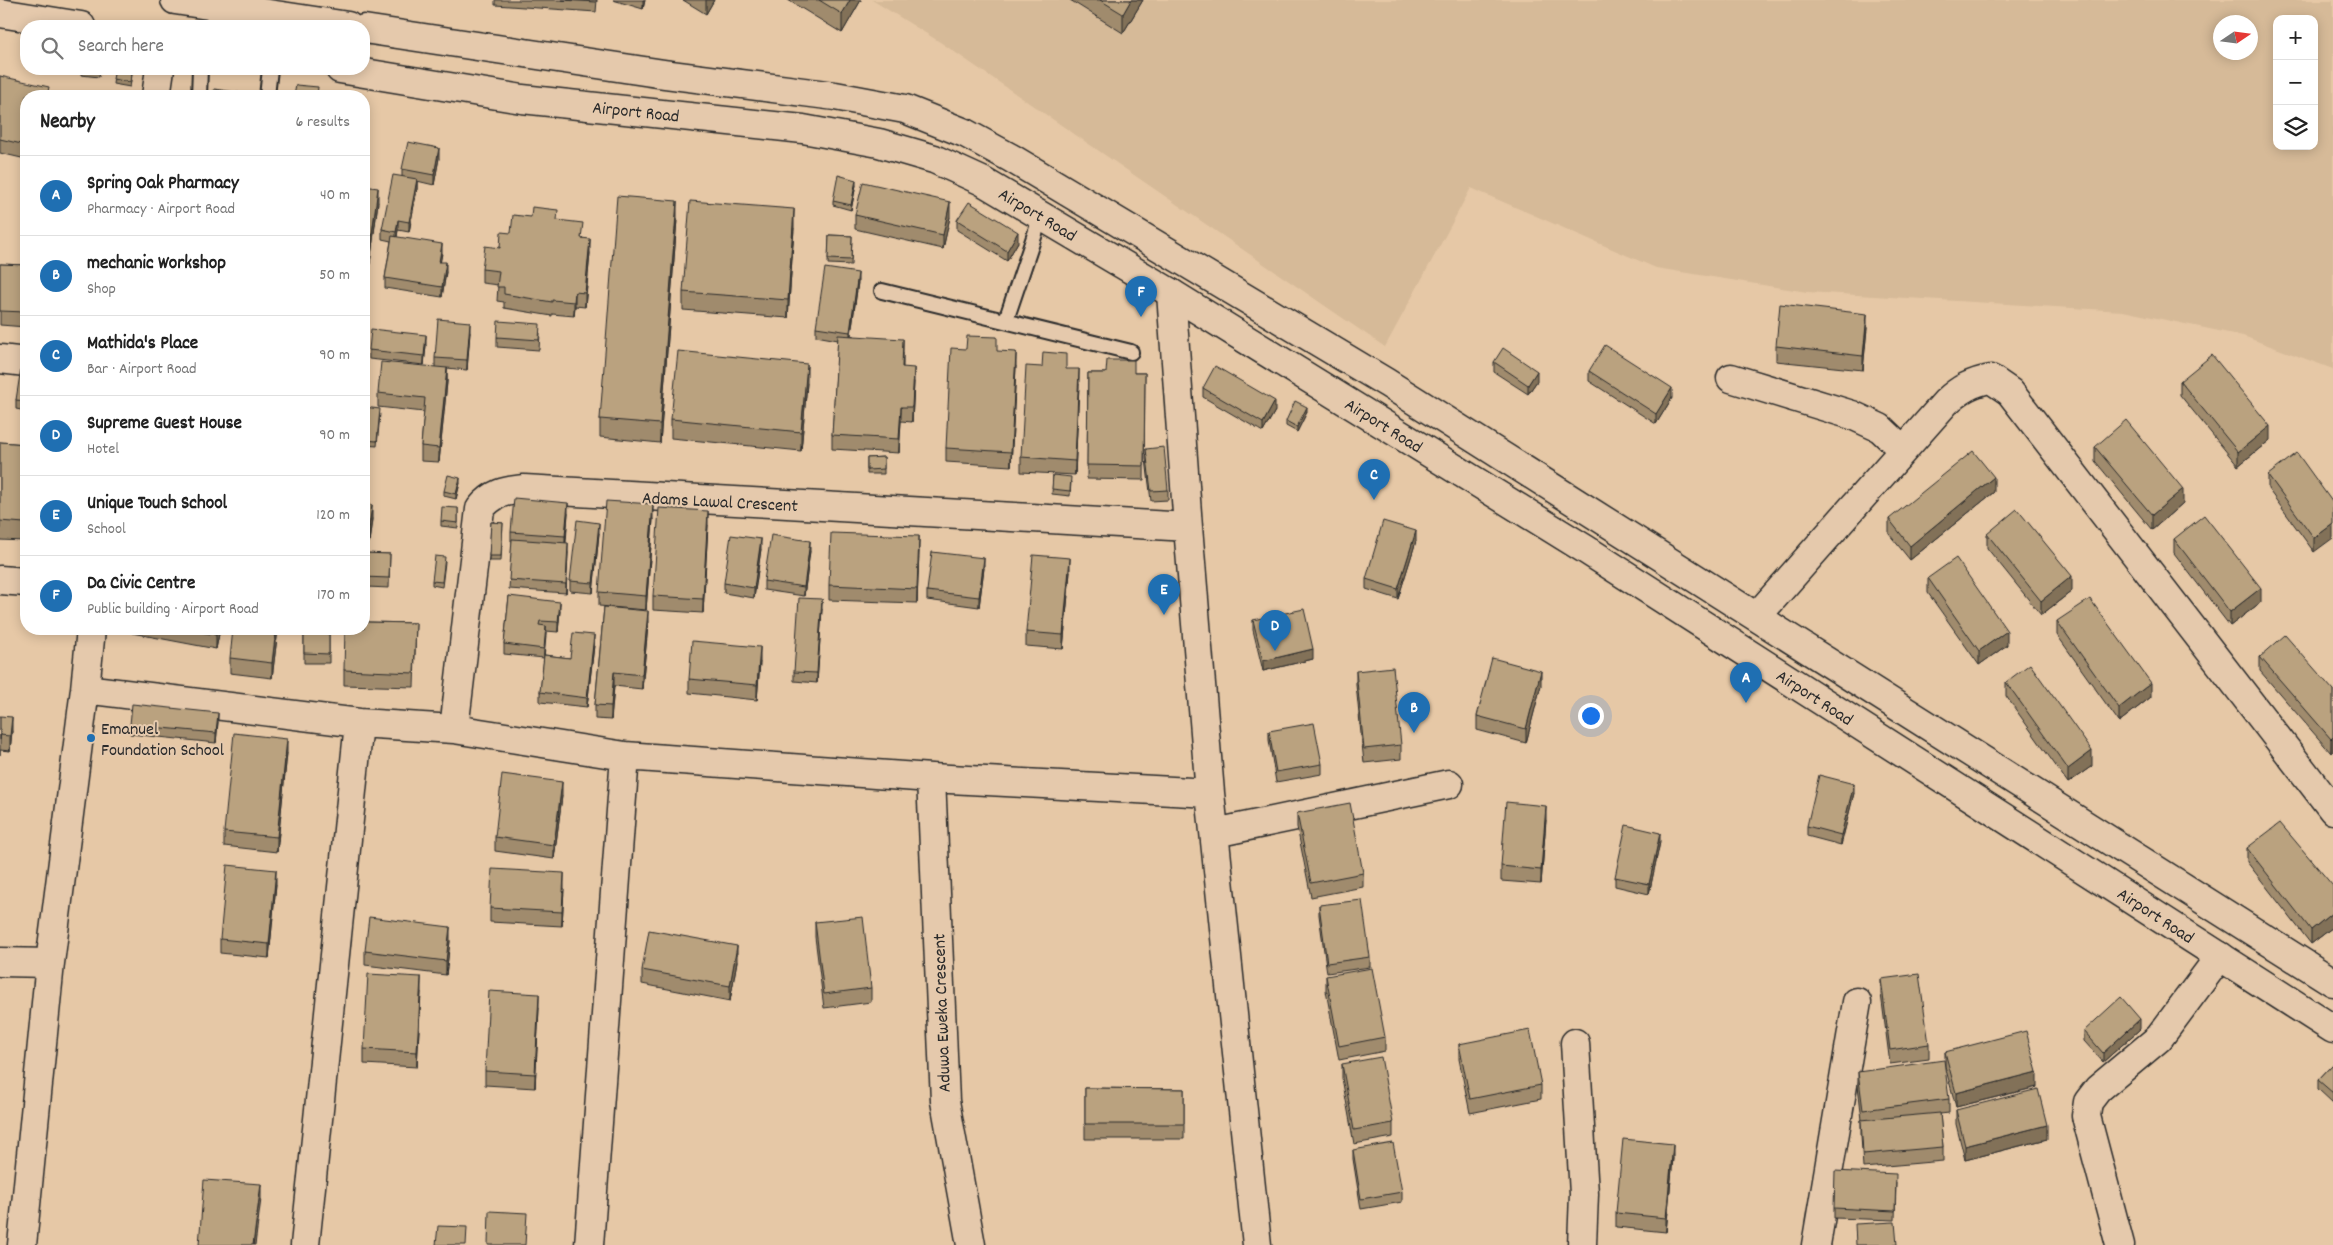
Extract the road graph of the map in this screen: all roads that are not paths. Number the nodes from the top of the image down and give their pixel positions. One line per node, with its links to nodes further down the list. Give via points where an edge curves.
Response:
1 (175, 0): 4 (street)
2 (0, 13): 3 (street)
3 (44, 20)
4 (308, 20)
5 (370, 30): 22 (street, Airport Road, via 836,96 905,109 966,134 1011,158 1388,382)
6 (370, 74): 13 (street, Airport Road, via 522,99 803,129 879,143 934,159 982,181)
7 (159, 75): 10 (street)
8 (200, 75): 11 (lane)
9 (269, 75): 12 (lane)
10 (157, 90)
11 (198, 90)
12 (267, 90)
13 (1041, 216): 15 (street, Airport Road); 16 (lane)
14 (882, 290): 16 (lane)
15 (1171, 293): 23 (street); 24 (street, Airport Road)
16 (1006, 320): 17 (lane)
17 (1131, 352)
18 (0, 359): 19 (street)
19 (20, 361)
20 (1731, 378): 21 (street, via 1852,415 1880,428)
21 (1903, 450): 27 (street); 36 (street, via 1960,388 1991,379 2010,392)
22 (1606, 520): 24 (street); 27 (street, Airport Road)
23 (1188, 527): 31 (street, Adams Lawal Crescent, via 534,490 500,492 489,498 480,509); 35 (street)
24 (1586, 549): 38 (street, Airport Road)
25 (0, 580): 26 (street)
26 (20, 582)
27 (1757, 616): 41 (street, Airport Road)
28 (90, 635): 29 (street)
29 (85, 689): 30 (street); 40 (street)
30 (359, 723): 31 (street); 46 (street)
31 (454, 729): 32 (street)
32 (625, 756): 33 (street); 47 (street)
33 (931, 778): 35 (street); 48 (street, Aduwa Eweka Crescent, via 945,1101)
34 (1449, 784): 37 (street)
35 (1210, 793): 37 (street)
36 (2333, 810)
37 (1215, 833): 49 (street)
38 (2220, 956): 43 (street, Airport Road); 52 (street, via 2159,1038 2098,1089 2088,1102 2086,1116)
39 (0, 962): 40 (street)
40 (50, 962): 45 (street)
41 (2333, 982)
42 (1857, 1002): 51 (street)
43 (2333, 1029)
44 (1575, 1043): 50 (street, via 1584,1194)
45 (22, 1245)
46 (305, 1245)
47 (589, 1245)
48 (971, 1245)
49 (1257, 1245)
50 (1582, 1245)
51 (1816, 1245)
52 (2120, 1245)

